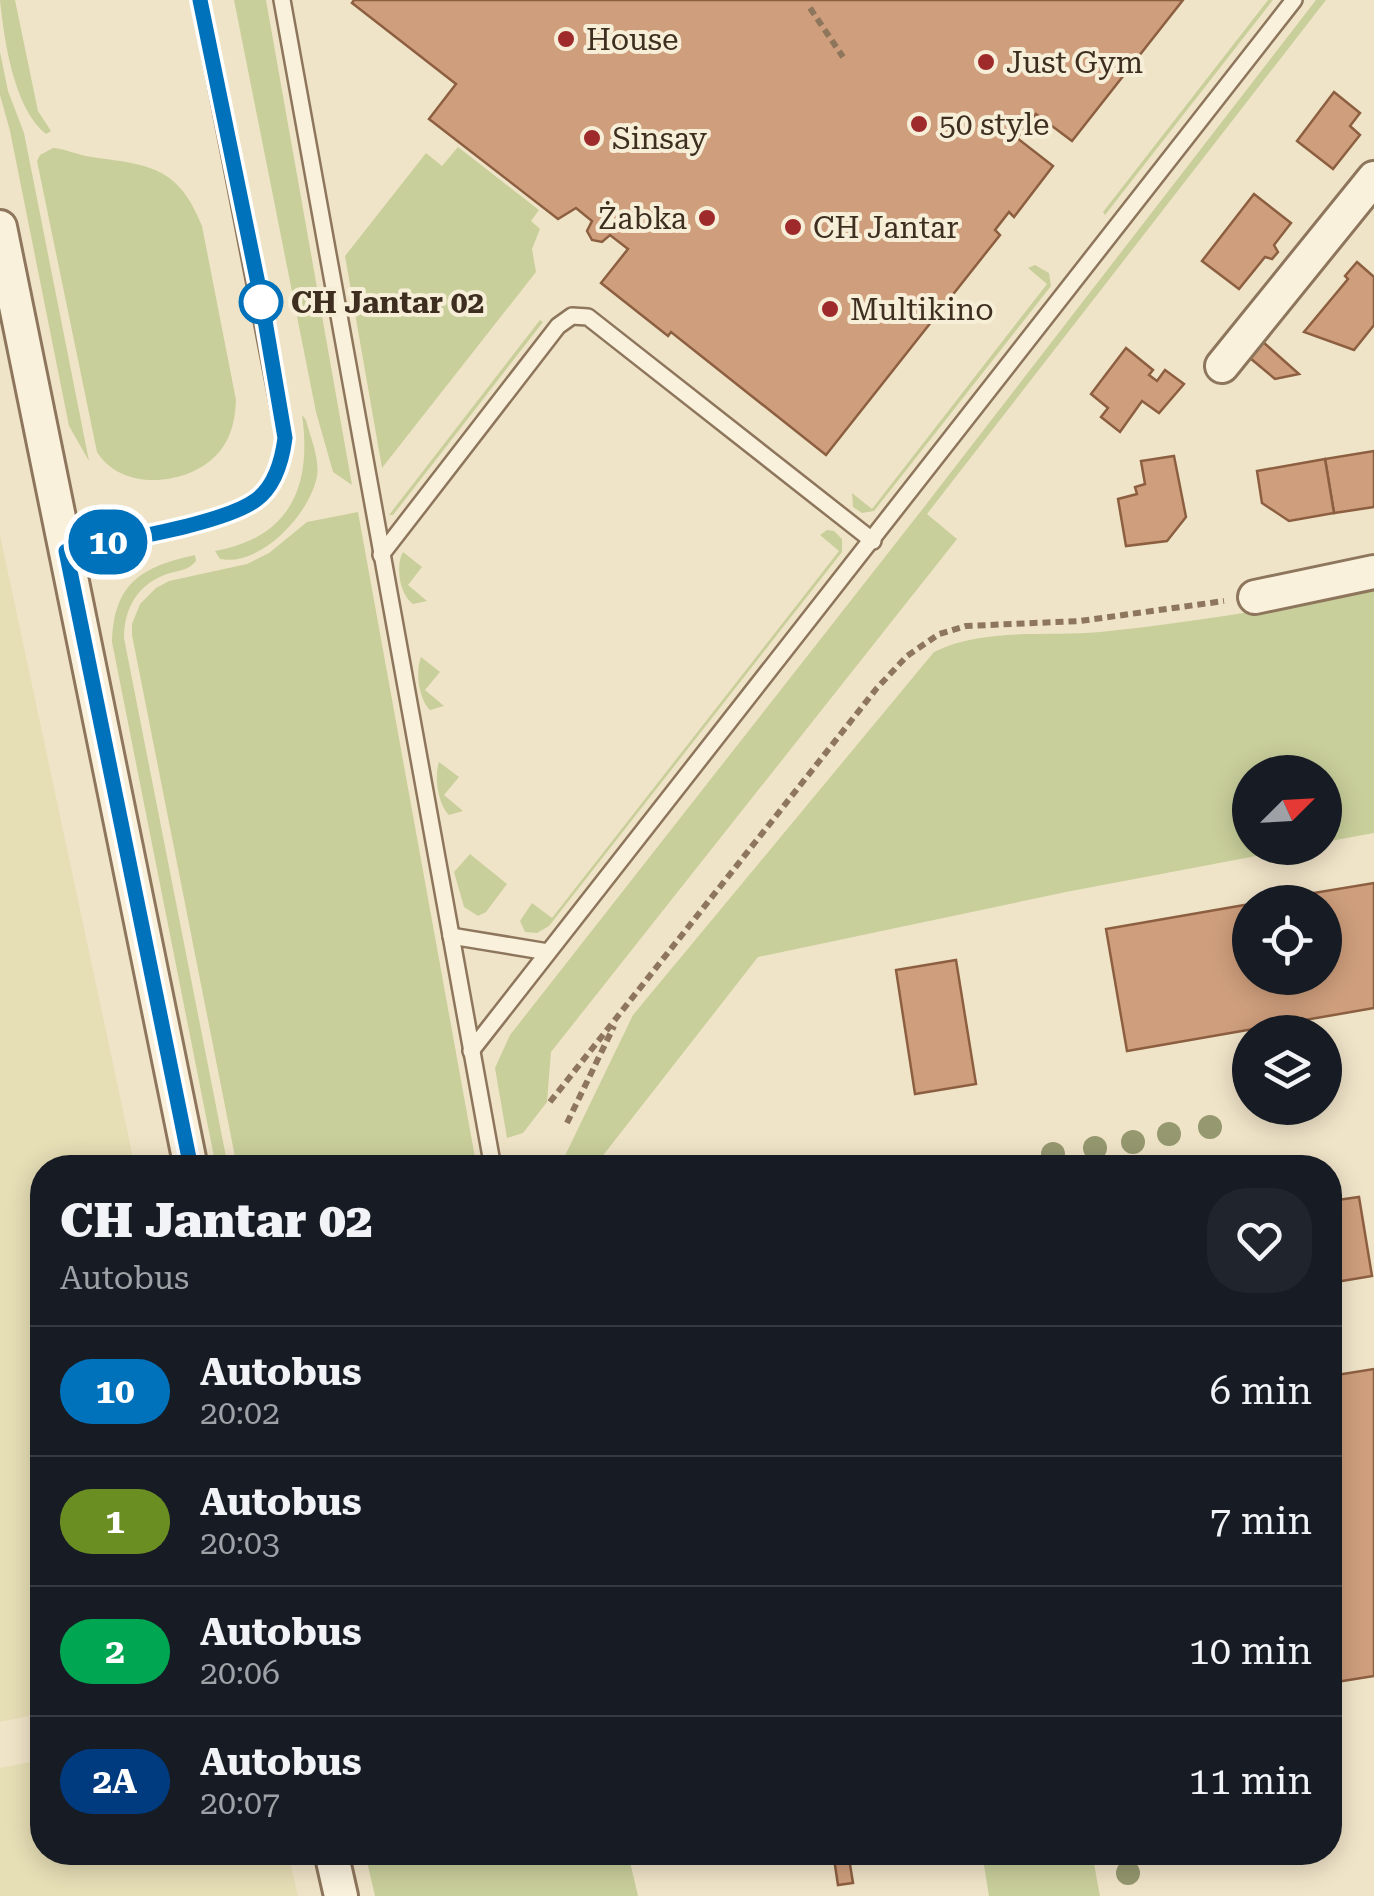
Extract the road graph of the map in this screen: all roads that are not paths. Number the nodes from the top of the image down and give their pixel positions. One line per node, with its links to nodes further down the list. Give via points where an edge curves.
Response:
1 (200, 0): 8 (lane, via 262,303 285,438 282,460 258,499 231,514)
2 (282, 0): 9 (lane)
3 (1294, 0): 7 (lane)
4 (1374, 178): 6 (street)
5 (0, 226): 8 (street)
6 (1222, 366)
7 (873, 541): 9 (lane, via 588,318 572,316); 13 (lane)
8 (66, 551): 15 (street)
9 (381, 555): 12 (lane)
10 (1374, 572): 11 (street)
11 (1255, 597)
12 (451, 936): 13 (lane); 14 (lane)
13 (548, 952): 14 (lane)
14 (472, 1051): 16 (lane)
15 (188, 1155)
16 (491, 1155)
17 (334, 1865): 18 (street)
18 (341, 1896)

